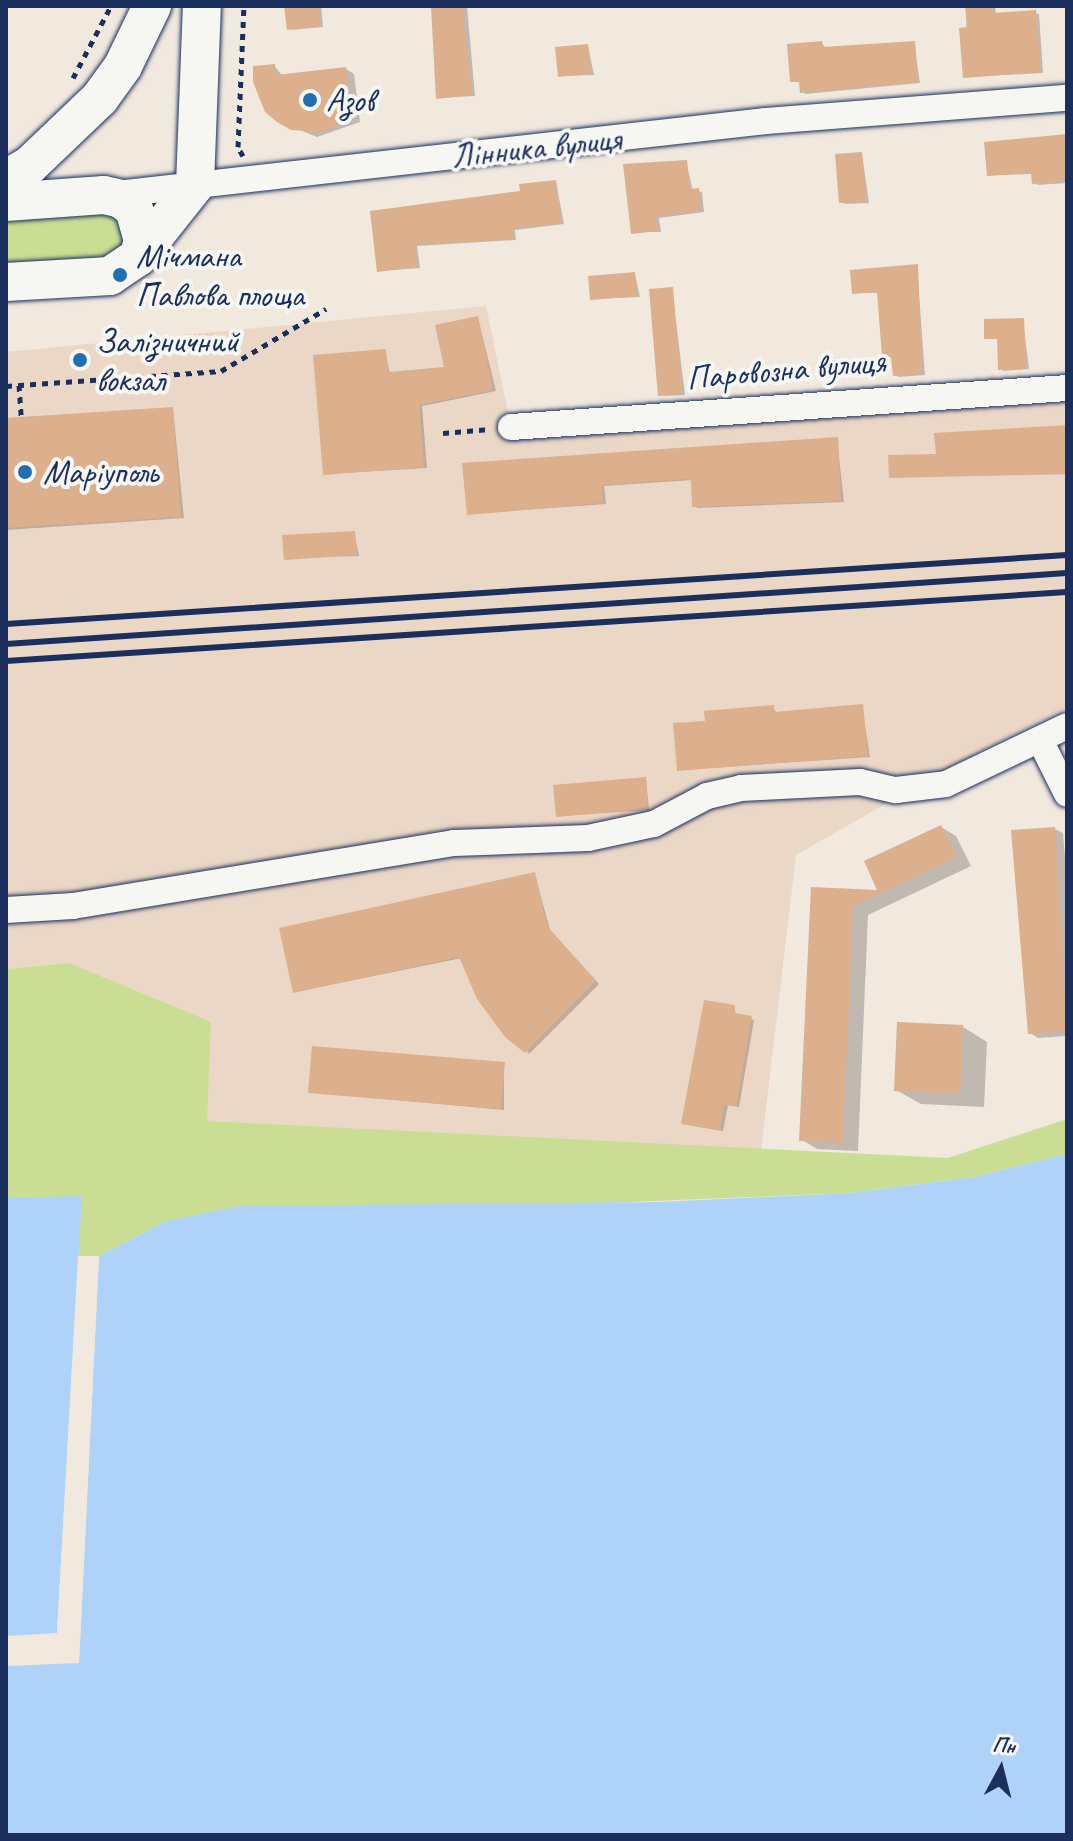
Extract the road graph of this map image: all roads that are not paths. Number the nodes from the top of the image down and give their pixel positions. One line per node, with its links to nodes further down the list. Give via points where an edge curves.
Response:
1 (152, 6): 4 (street, via 123,66 100,98 41,156)
2 (202, 6): 5 (street)
3 (1067, 98): 5 (street, Лінника вулиця, via 766,121)
4 (6, 179)
5 (195, 185): 6 (street, Лінника вулиця); 8 (street)
6 (104, 195): 7 (street, Лінника вулиця); 8 (street, via 134,209 142,224)
7 (6, 202)
8 (138, 257): 9 (street, via 110,276)
9 (6, 282)
10 (1067, 388): 11 (street, Паровозна вулиця)
11 (511, 427)
12 (1067, 726): 13 (street)
13 (1040, 740): 14 (street); 15 (street, via 946,784 896,790 848,782 741,788 707,796 654,824 588,838 454,843 73,906)
14 (1067, 794)
15 (6, 910)

